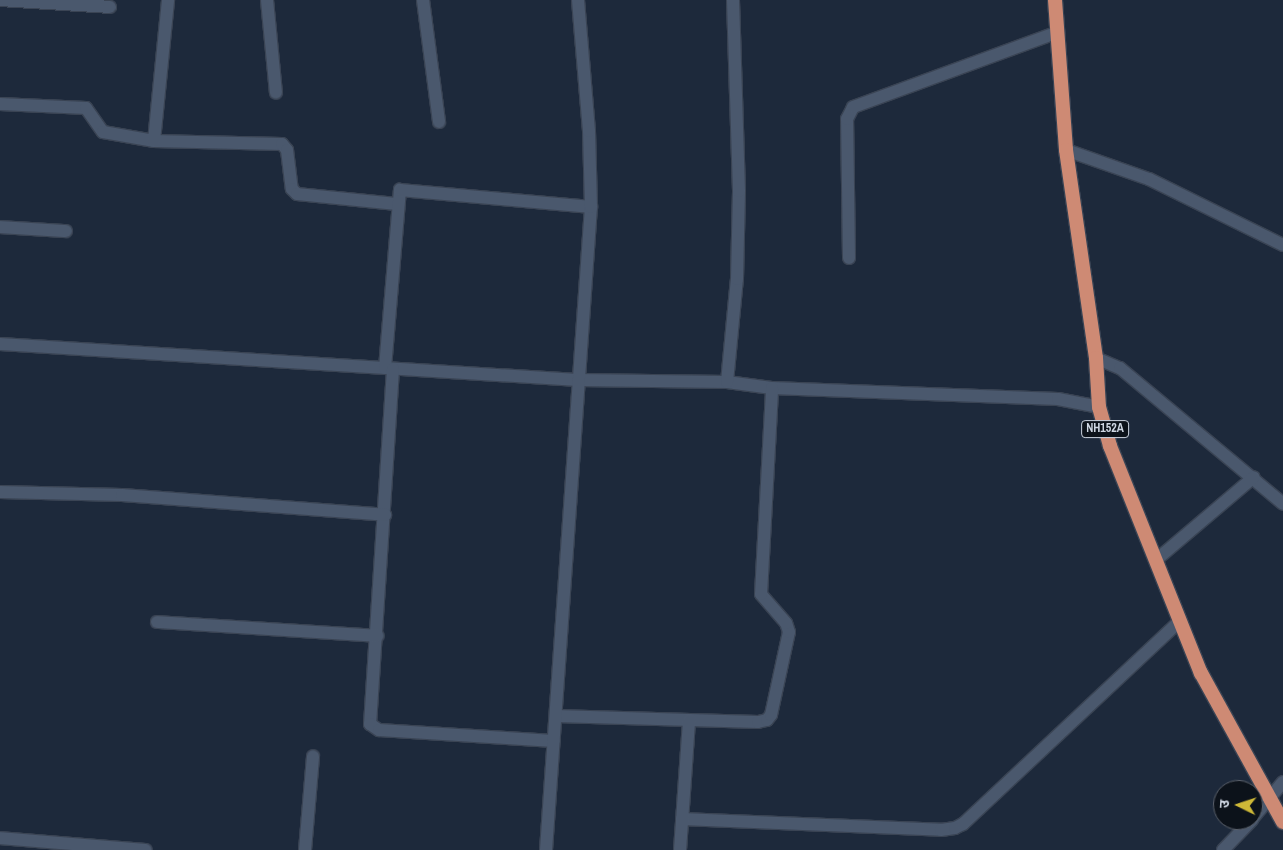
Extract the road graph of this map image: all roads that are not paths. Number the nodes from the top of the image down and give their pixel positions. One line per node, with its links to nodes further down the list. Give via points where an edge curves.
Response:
1 (0, 0): 8 (street)
2 (168, 0): 13 (street)
3 (268, 0): 10 (street)
4 (423, 0): 12 (street)
5 (578, 0): 16 (street, via 589,132)
6 (733, 0): 25 (street, via 739,200 737,279)
7 (1055, 0): 9 (highway, NH152A)
8 (110, 7)
9 (1058, 32): 14 (highway, NH152A); 20 (street, via 853,107 847,119)
10 (276, 93)
11 (0, 104): 13 (street, via 86,108 103,132)
12 (439, 122)
13 (154, 142): 15 (street, via 282,144 287,150 292,189 297,194)
14 (1066, 150): 19 (street, via 1149,179); 22 (highway, NH152A)
15 (397, 204): 16 (street, via 398,193 403,188); 23 (street)
16 (591, 207): 24 (street)
17 (0, 227): 18 (street)
18 (66, 231)
19 (1283, 245)
20 (849, 258)
21 (0, 344): 23 (street)
22 (1096, 358): 27 (highway, NH152A); 28 (street, via 1120,368)
23 (389, 369): 24 (street); 31 (street)
24 (578, 380): 25 (street); 36 (street)
25 (727, 382): 26 (street)
26 (772, 388): 27 (street, via 1058,399); 37 (street, via 761,594 786,623 789,632 772,715 758,722)
27 (1099, 407): 32 (highway, NH152A, via 1110,446)
28 (1254, 477): 30 (street); 32 (street)
29 (0, 492): 31 (street, via 122,495)
30 (1283, 504)
31 (385, 515): 35 (street)
32 (1156, 560): 33 (highway, NH152A)
33 (1180, 621): 41 (highway, NH152A, via 1201,673); 43 (street, via 955,828 941,830)
34 (157, 622): 35 (street)
35 (378, 636): 38 (street, via 369,720 374,728)
36 (556, 716): 37 (street); 38 (street)
37 (689, 720): 43 (street)
38 (554, 742): 49 (street)
39 (313, 756): 48 (street)
40 (1283, 782): 41 (street)
41 (1269, 799): 42 (street); 44 (highway, NH152A)
42 (1263, 806)
43 (682, 818): 50 (street)
44 (1283, 822)
45 (1241, 830): 51 (street)
46 (0, 838): 47 (street)
47 (146, 850)
48 (305, 850)
49 (546, 850)
50 (680, 850)
51 (1222, 850)

